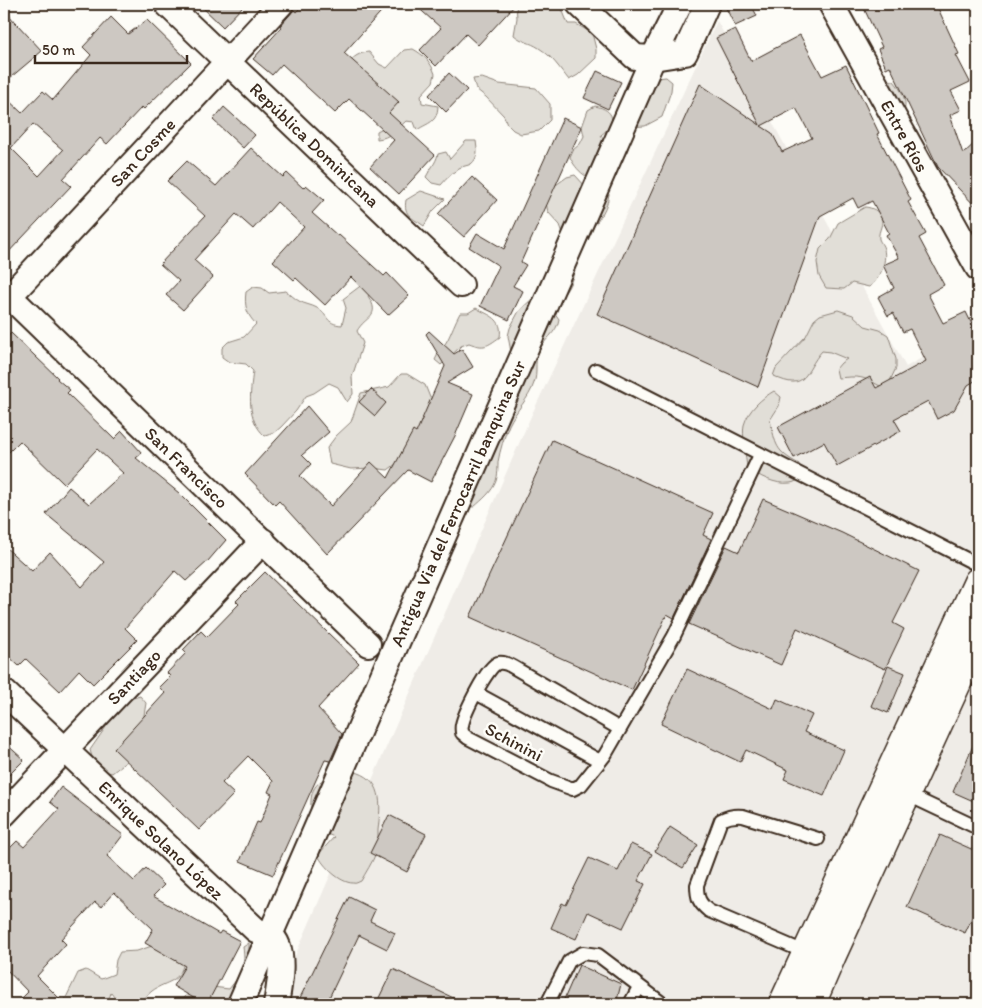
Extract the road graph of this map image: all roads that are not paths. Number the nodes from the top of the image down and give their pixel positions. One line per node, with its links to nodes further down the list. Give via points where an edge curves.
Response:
1 (167, 4): 8 (street, República Dominicana)
2 (281, 4): 8 (street, San Cosme)
3 (579, 4): 7 (street, via 635,57)
4 (680, 4): 7 (street, Antigua Via del Ferrocarril banquina Sur)
5 (707, 4): 7 (street, via 685,52)
6 (831, 4): 9 (street, Entre Ríos)
7 (654, 58): 28 (street, Antigua Via del Ferrocarril banquina Sur)
8 (227, 61): 10 (street, República Dominicana); 11 (street, San Cosme)
9 (978, 268)
10 (461, 285)
11 (5, 296): 14 (street, San Francisco)
12 (596, 370): 13 (lane)
13 (760, 455): 15 (lane); 21 (lane, Schinini, via 674,636)
14 (262, 541): 18 (street, San Francisco); 22 (street, Santiago)
15 (978, 565)
16 (978, 582): 24 (highway)
17 (978, 637): 24 (highway)
18 (368, 644)
19 (4, 692): 22 (street, Enrique Solano López)
20 (476, 693): 21 (lane, Schinini, via 492,666 506,664); 23 (lane); 23 (lane, Schinini, via 462,725 462,733 468,738 573,789 581,785)
21 (620, 729): 23 (lane, Schinini)
22 (65, 750): 25 (street, Santiago); 28 (street, Enrique Solano López, via 256,930)
23 (600, 762)
24 (895, 789): 26 (lane); 29 (highway); 37 (highway)
25 (4, 814)
26 (978, 828)
27 (818, 839): 29 (lane, via 743,816 728,817 721,820 697,885 700,903 708,912)
28 (271, 936): 31 (street, Antigua Via del Ferrocarril banquina Sur); 32 (street, via 280,959)
29 (807, 953): 36 (highway)
30 (639, 987): 33 (lane, via 598,955 584,953 569,962); 34 (lane); 35 (lane)
31 (240, 1004)
32 (276, 1004)
33 (547, 1004)
34 (630, 1004)
35 (663, 1004)
36 (784, 1004)
37 (811, 1004)

